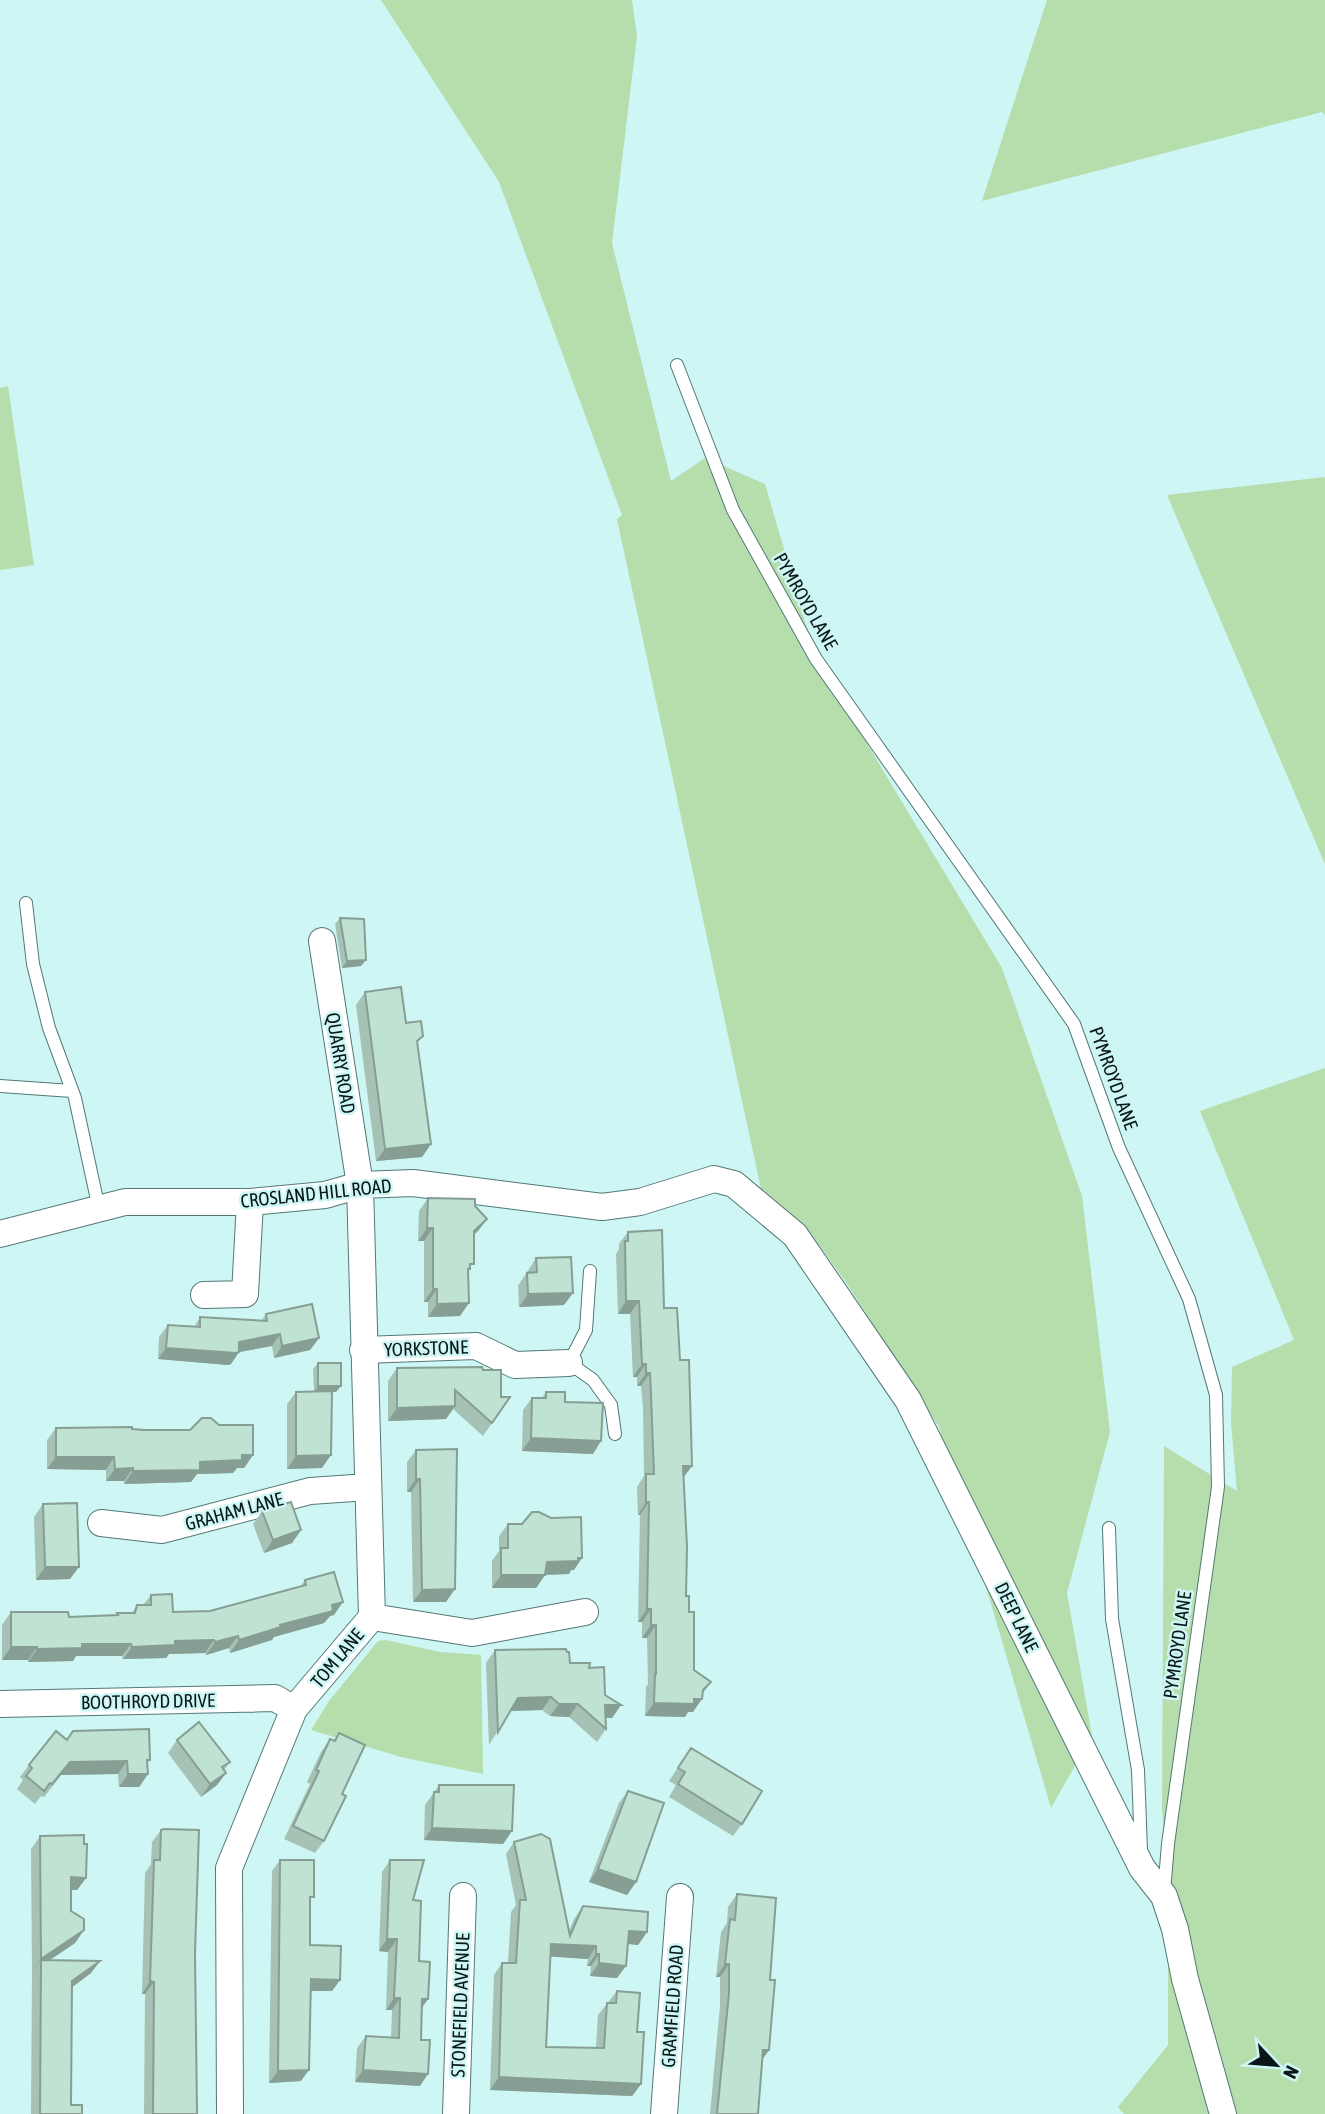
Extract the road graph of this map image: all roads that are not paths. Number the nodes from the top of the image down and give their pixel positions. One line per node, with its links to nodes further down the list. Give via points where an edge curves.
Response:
1 (677, 365): 25 (lane, PYMROYD LANE, via 733,510 816,659 1074,1024 1119,1148 1189,1299 1216,1395 1218,1487)
2 (26, 903): 5 (lane, via 33,964)
3 (322, 941): 7 (street, QUARRY ROAD)
4 (0, 1086): 5 (lane)
5 (72, 1091): 9 (lane)
6 (714, 1179): 7 (street, CROSLAND HILL ROAD, via 640,1202 602,1208 413,1182); 23 (street, DEEP LANE, via 734,1184 795,1235 908,1400)
7 (360, 1185): 8 (street, CROSLAND HILL ROAD, via 325,1195); 13 (street, TOM LANE)
8 (250, 1202): 9 (street, CROSLAND HILL ROAD, via 125,1202); 12 (street, via 245,1294)
9 (99, 1209): 10 (street, CROSLAND HILL ROAD)
10 (0, 1234)
11 (590, 1272): 14 (lane, via 586,1330)
12 (204, 1295)
13 (363, 1350): 14 (street, YORKSTONE, via 476,1346 515,1365); 16 (street, TOM LANE)
14 (569, 1363): 15 (lane, via 593,1380 611,1405)
15 (615, 1434)
16 (368, 1487): 17 (street, GRAHAM LANE, via 310,1491 162,1530); 20 (street, TOM LANE)
17 (101, 1522)
18 (1109, 1528): 23 (lane, via 1112,1619 1138,1770)
19 (585, 1612): 20 (street, via 472,1633)
20 (372, 1617): 22 (street, TOM LANE)
21 (0, 1704): 22 (street, BOOTHROYD DRIVE, via 275,1698)
22 (293, 1709): 27 (street, TOM LANE, via 229,1868)
23 (1142, 1868): 25 (street, DEEP LANE)
24 (463, 1896): 28 (street, STONEFIELD AVENUE)
25 (1164, 1896): 30 (street, DEEP LANE)
26 (680, 1897): 29 (street, GRAMFIELD ROAD)
27 (230, 2114)
28 (456, 2114)
29 (664, 2114)
30 (1223, 2114)

